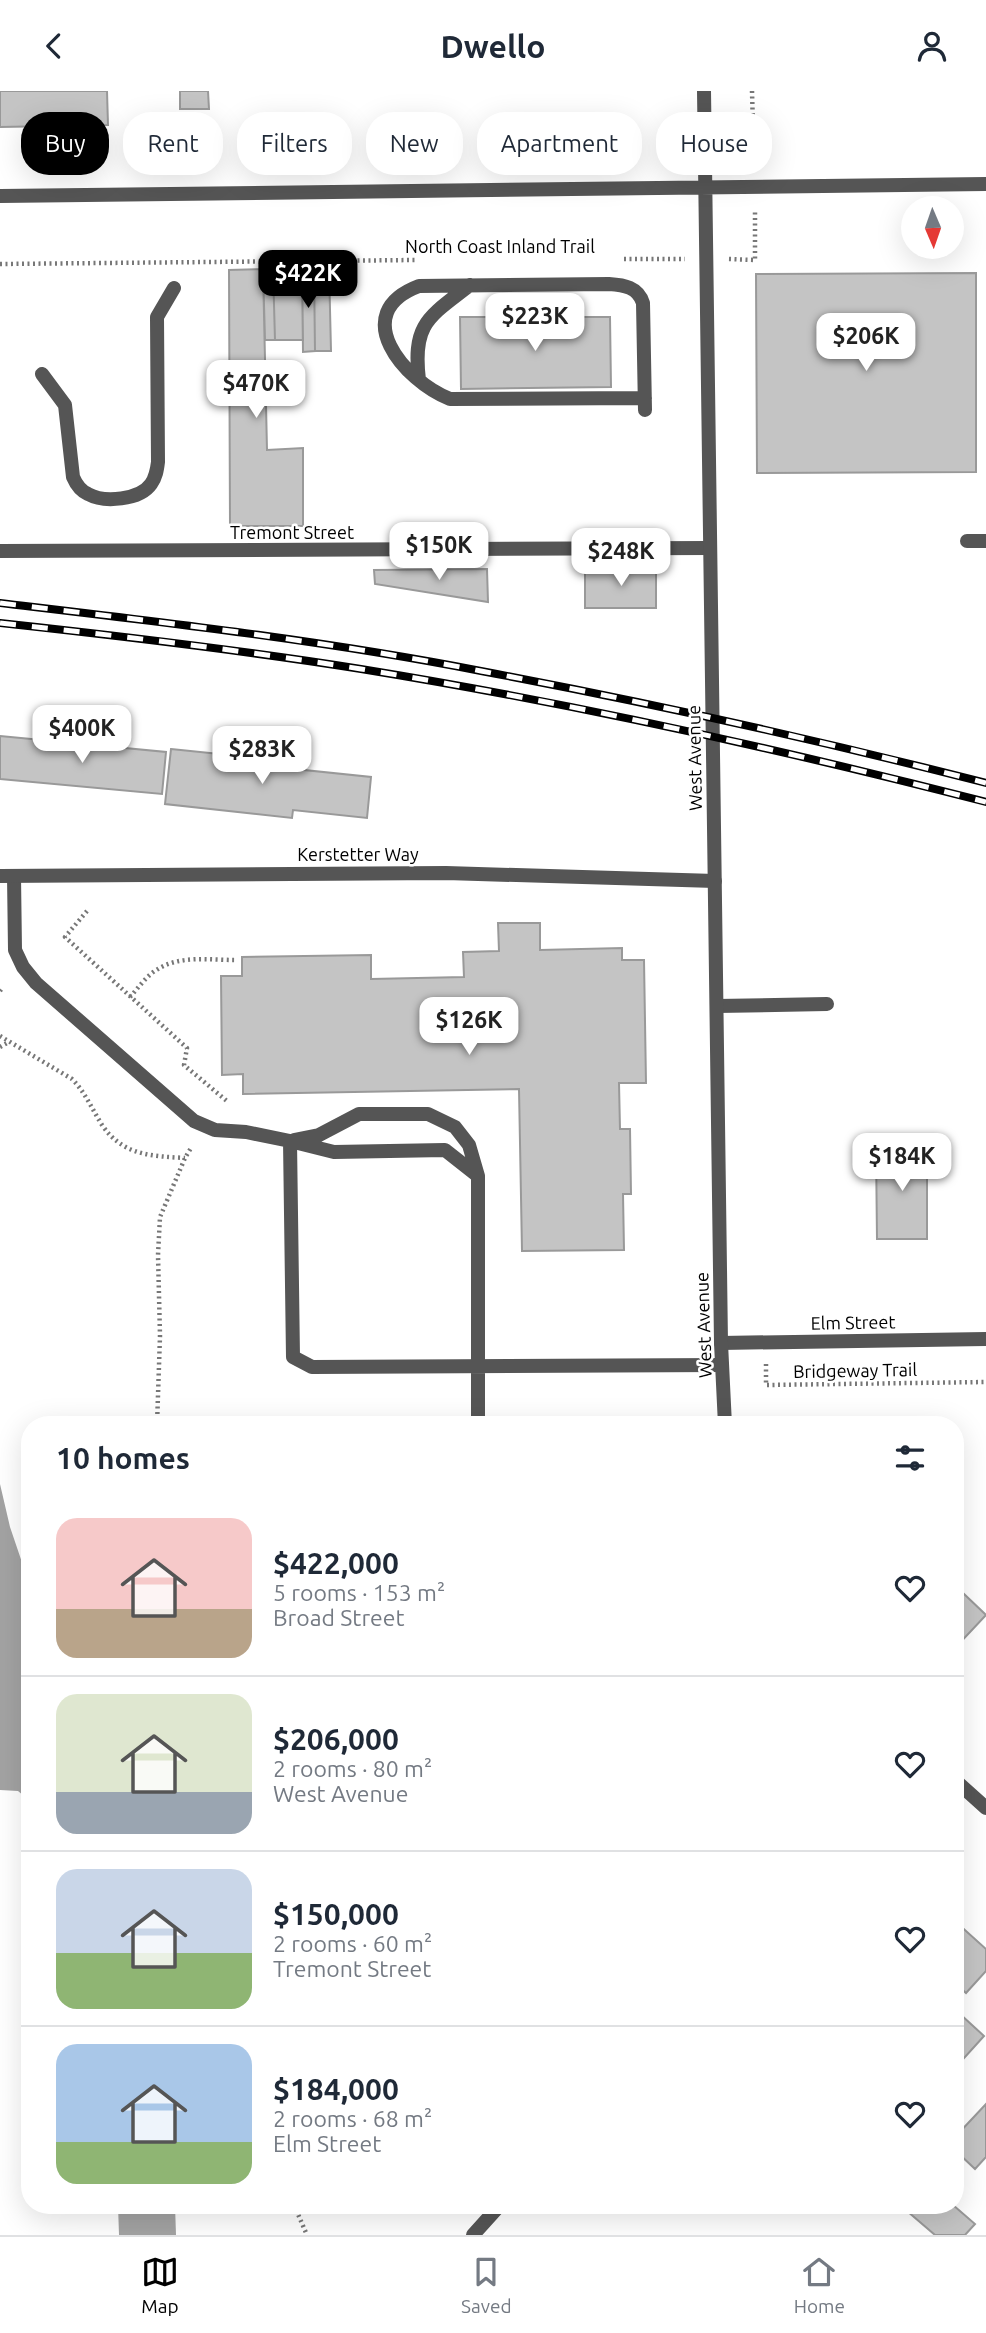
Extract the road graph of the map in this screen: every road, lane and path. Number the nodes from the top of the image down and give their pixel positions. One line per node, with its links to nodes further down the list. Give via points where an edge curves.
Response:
1 (704, 91): 5 (street, West Avenue)
2 (752, 91): 3 (path)
3 (753, 112)
4 (986, 184): 5 (street)
5 (706, 187): 6 (street); 7 (street, West Avenue)
6 (0, 196)
7 (707, 259): 9 (path, North Coast Inland Trail); 17 (street, West Avenue)
8 (421, 260): 10 (path, North Coast Inland Trail)
9 (612, 260)
10 (0, 264)
11 (470, 285): 14 (street, via 436,312 420,333 416,355); 14 (street, via 419,286 392,303 385,322 387,342); 14 (street, via 610,283 637,291 643,303 645,404 462,400 441,395)
12 (174, 288): 13 (street, via 157,317 158,462 144,491 100,498 77,485 65,405)
13 (41, 374)
14 (419, 380)
15 (967, 541): 16 (street)
16 (986, 541)
17 (710, 548): 18 (street, Tremont Street); 20 (street, West Avenue)
18 (0, 551)
19 (7, 876): 20 (street, Kerstetter Way, via 446,873); 30 (street, via 15,950 36,983 194,1121 215,1131)
20 (715, 881): 25 (street, West Avenue)
21 (87, 911): 23 (path, via 65,937)
22 (235, 960): 23 (path, via 167,964)
23 (130, 996): 29 (path, via 187,1048 184,1065)
24 (827, 1004): 25 (street)
25 (717, 1006): 35 (street, West Avenue)
26 (0, 1036): 27 (path)
27 (9, 1042): 28 (path); 32 (path, via 72,1079 104,1128 133,1151)
28 (0, 1047)
29 (228, 1103)
30 (290, 1141): 33 (street, via 334,1152 445,1150); 33 (street, via 319,1135 359,1114 428,1114 455,1126 469,1145); 38 (street, via 293,1357 312,1367)
31 (191, 1148): 32 (path)
32 (185, 1158): 40 (path, via 160,1217)
33 (478, 1176): 38 (street)
34 (986, 1339): 36 (street, Elm Street)
35 (721, 1342): 36 (street, Elm Street); 37 (street, West Avenue)
36 (766, 1342): 39 (path, Bridgeway Trail, via 766,1385)
37 (722, 1364): 38 (street); 42 (street, West Avenue)
38 (478, 1366): 41 (street)
39 (986, 1382)
40 (157, 1416)
41 (478, 1416)
42 (725, 1416)
43 (964, 1788): 44 (street)
44 (986, 1808)
45 (298, 2214): 47 (path)
46 (492, 2214): 48 (street)
47 (307, 2235)
48 (473, 2235)

